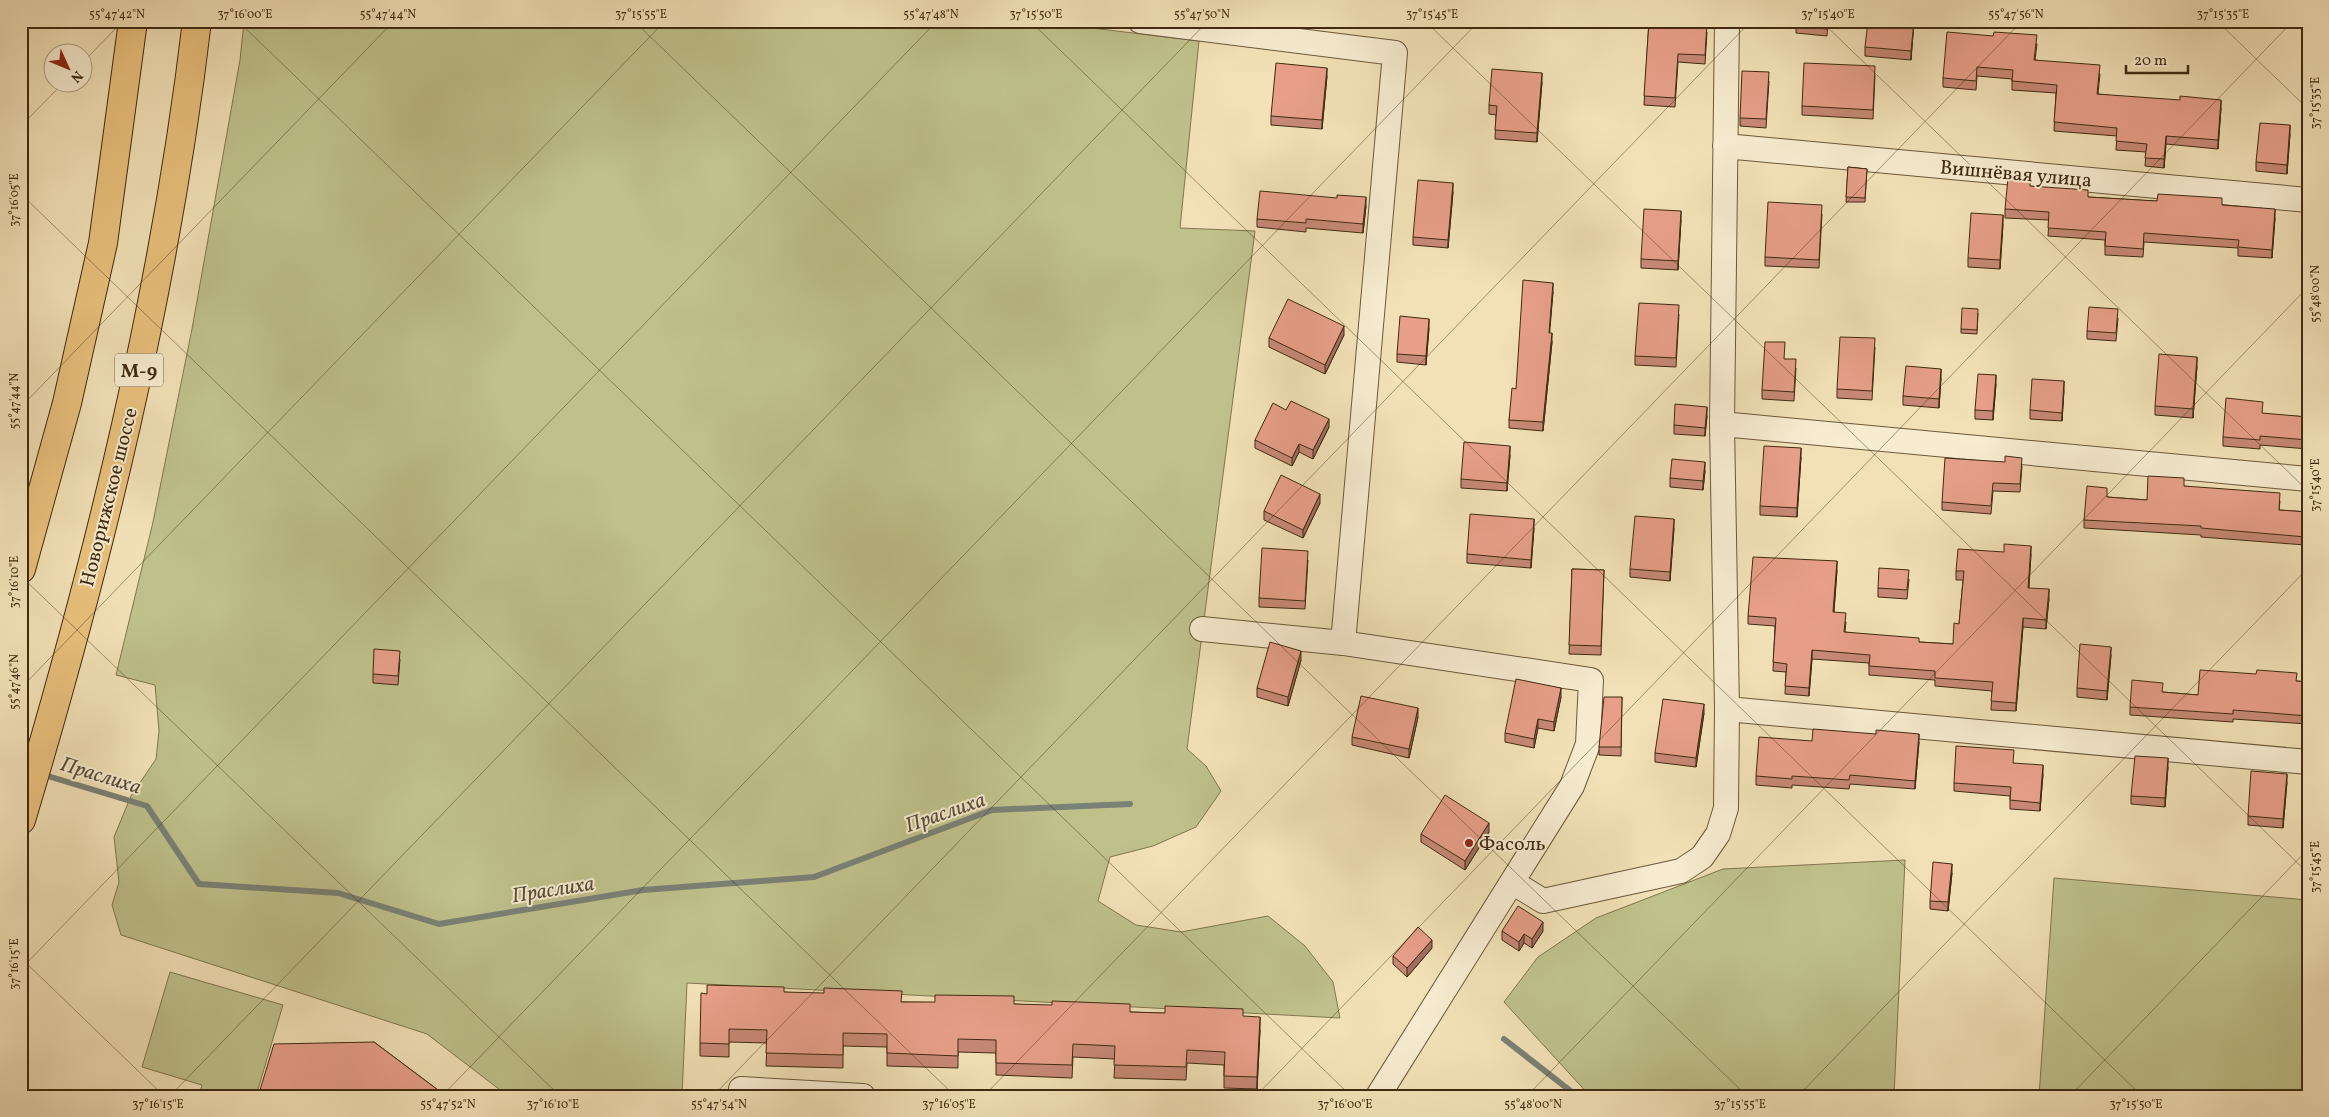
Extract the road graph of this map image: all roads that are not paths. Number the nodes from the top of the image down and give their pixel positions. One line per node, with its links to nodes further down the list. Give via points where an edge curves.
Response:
1 (133, 21): 9 (highway, via 103,243 67,403)
2 (197, 21): 14 (highway, Новорижское шоссе / М-9, via 188,93 138,377 53,713)
3 (1140, 21): 11 (street, via 1395,53)
4 (1727, 21): 5 (street)
5 (1725, 146): 6 (street, Вишнёвая улица); 7 (street)
6 (2308, 200)
7 (1722, 424): 8 (street); 12 (street)
8 (2308, 479)
9 (21, 569)
10 (1202, 629): 11 (street)
11 (1344, 643): 15 (street, via 1591,680 1588,744 1572,786)
12 (1727, 710): 13 (street); 15 (street, via 1726,808 1718,834 1702,857 1681,871 1543,901)
13 (2308, 762)
14 (21, 820)
15 (1512, 882): 18 (street)
16 (741, 1089): 17 (street)
17 (863, 1096)
18 (1378, 1096)

